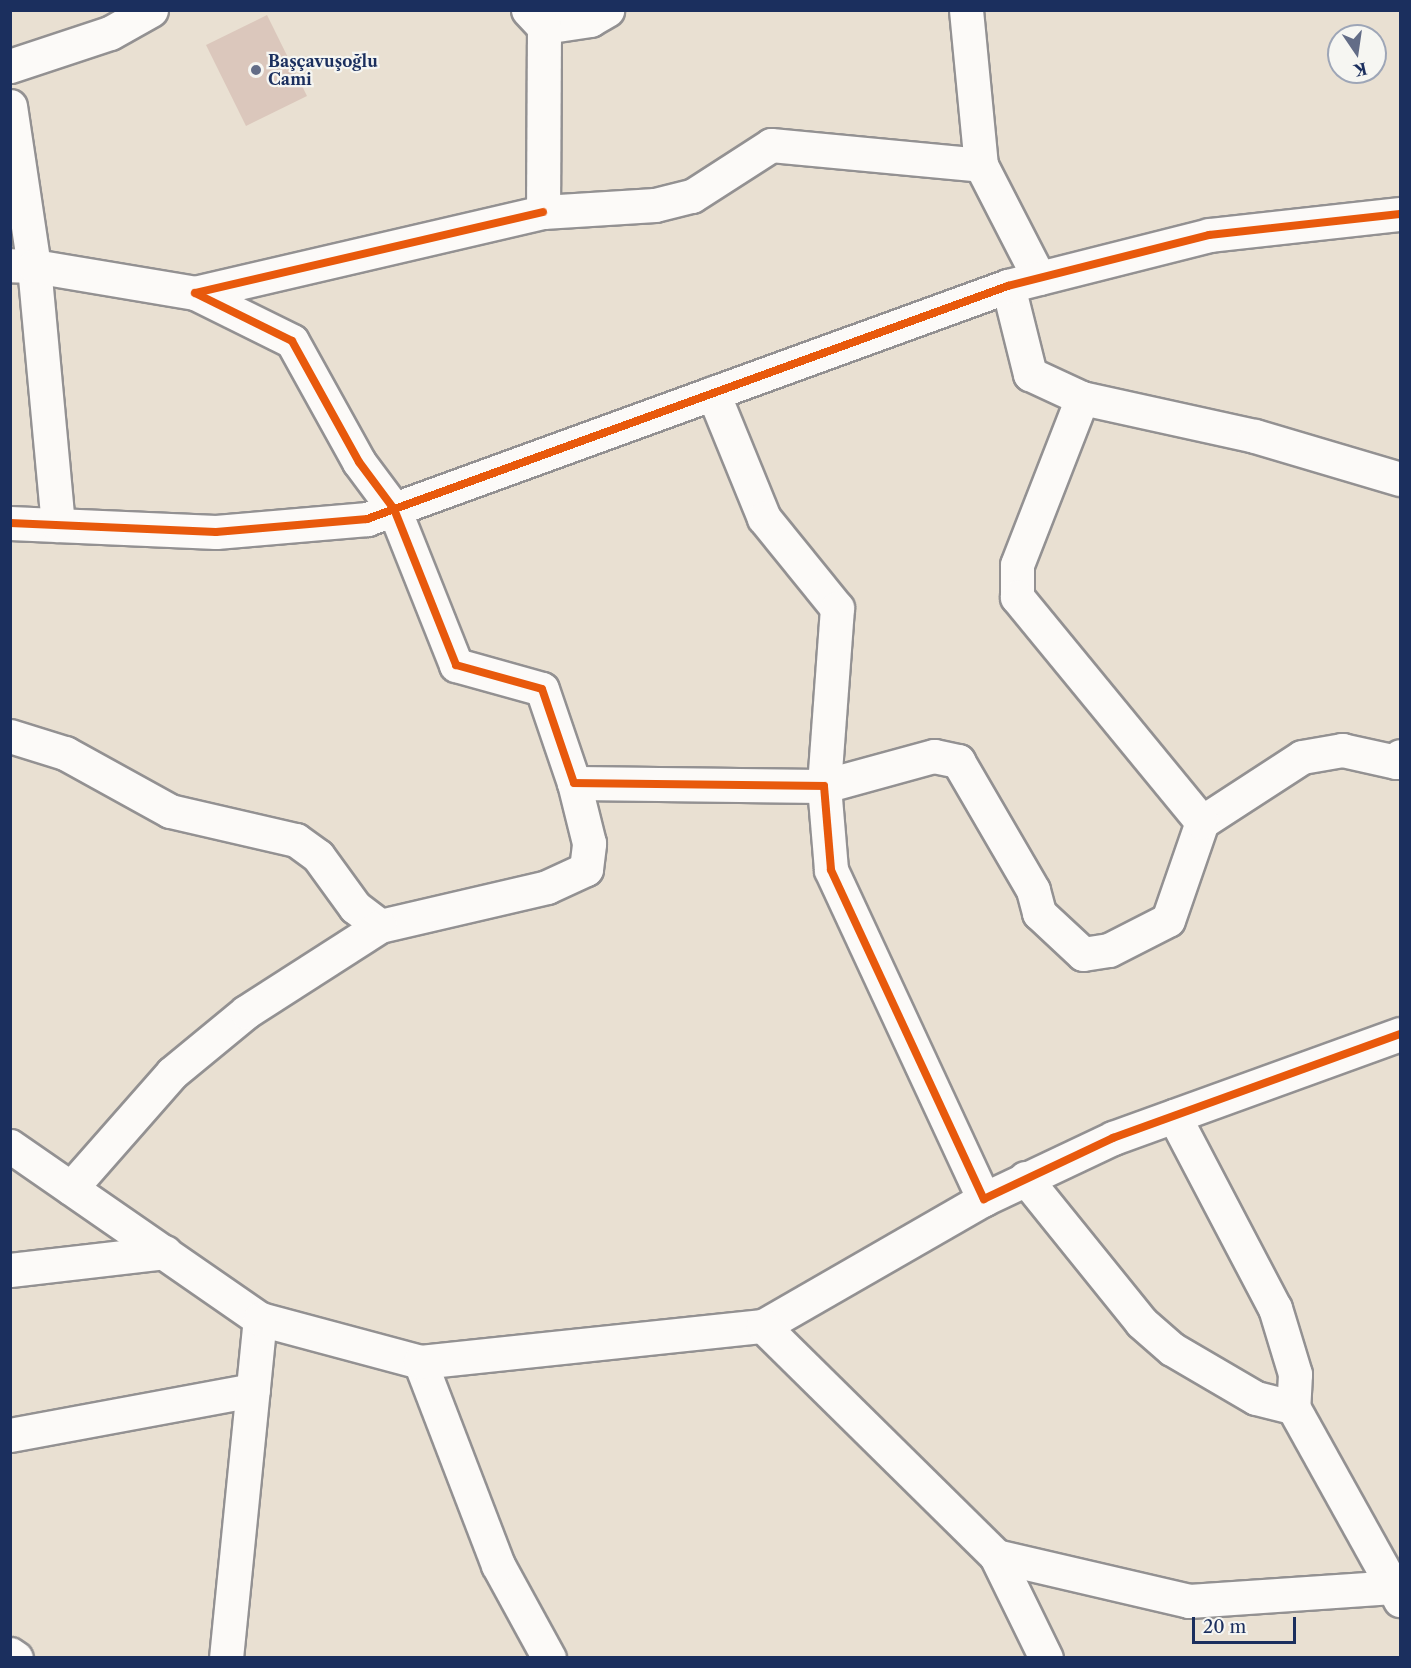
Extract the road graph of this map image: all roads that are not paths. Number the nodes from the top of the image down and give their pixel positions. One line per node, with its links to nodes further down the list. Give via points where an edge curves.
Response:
1 (151, 10): 5 (street, via 110,33)
2 (607, 10): 4 (street, via 590,20)
3 (966, 10): 7 (street)
4 (536, 19): 8 (street)
5 (10, 66)
6 (10, 106): 10 (street)
7 (981, 165): 8 (street, via 771,145 692,196 655,205); 11 (street)
8 (543, 212): 13 (street)
9 (1401, 214): 11 (street, via 1209,234)
10 (22, 266): 13 (street); 19 (street)
11 (1039, 278): 12 (street)
12 (1008, 286): 14 (street); 15 (street, via 1030,374)
13 (195, 293): 17 (street, via 292,341 359,462)
14 (713, 393): 17 (street); 23 (street, via 764,518 837,608)
15 (1082, 398): 16 (street, via 1255,436); 24 (street, via 1017,565 1017,597)
16 (1401, 479)
17 (394, 509): 19 (street, via 367,519 216,532); 22 (street, via 456,665 542,689)
18 (10, 523): 19 (street)
19 (58, 525)
20 (10, 736): 25 (street, via 65,753 170,811 296,840 318,856 355,907)
21 (1401, 756): 24 (street, via 1396,762 1342,750 1302,757)
22 (574, 783): 23 (street); 25 (street, via 589,843 586,869 547,887)
23 (824, 786): 24 (street, via 934,756 958,761 1034,890 1039,913 1083,954 1109,950 1168,920); 31 (street, via 831,870)
24 (1202, 822)
25 (380, 926): 30 (street, via 246,1012 172,1072)
26 (1401, 1034): 27 (street)
27 (1174, 1116): 29 (street, via 1113,1138); 38 (street, via 1275,1308 1295,1374)
28 (10, 1146): 30 (street)
29 (1025, 1178): 31 (street); 38 (street, via 1141,1322 1172,1349 1256,1398)
30 (71, 1188): 32 (street)
31 (984, 1199): 35 (street)
32 (165, 1252): 33 (street); 34 (street)
33 (10, 1270)
34 (260, 1319): 36 (street); 37 (street)
35 (764, 1326): 36 (street); 40 (street)
36 (420, 1362): 45 (street, via 498,1565)
37 (253, 1390): 39 (street); 44 (street)
38 (1293, 1407): 41 (street)
39 (10, 1435)
40 (996, 1556): 41 (street, via 1189,1600); 46 (street)
41 (1397, 1593)
42 (10, 1653): 43 (street)
43 (16, 1658)
44 (226, 1658)
45 (549, 1658)
46 (1046, 1658)

